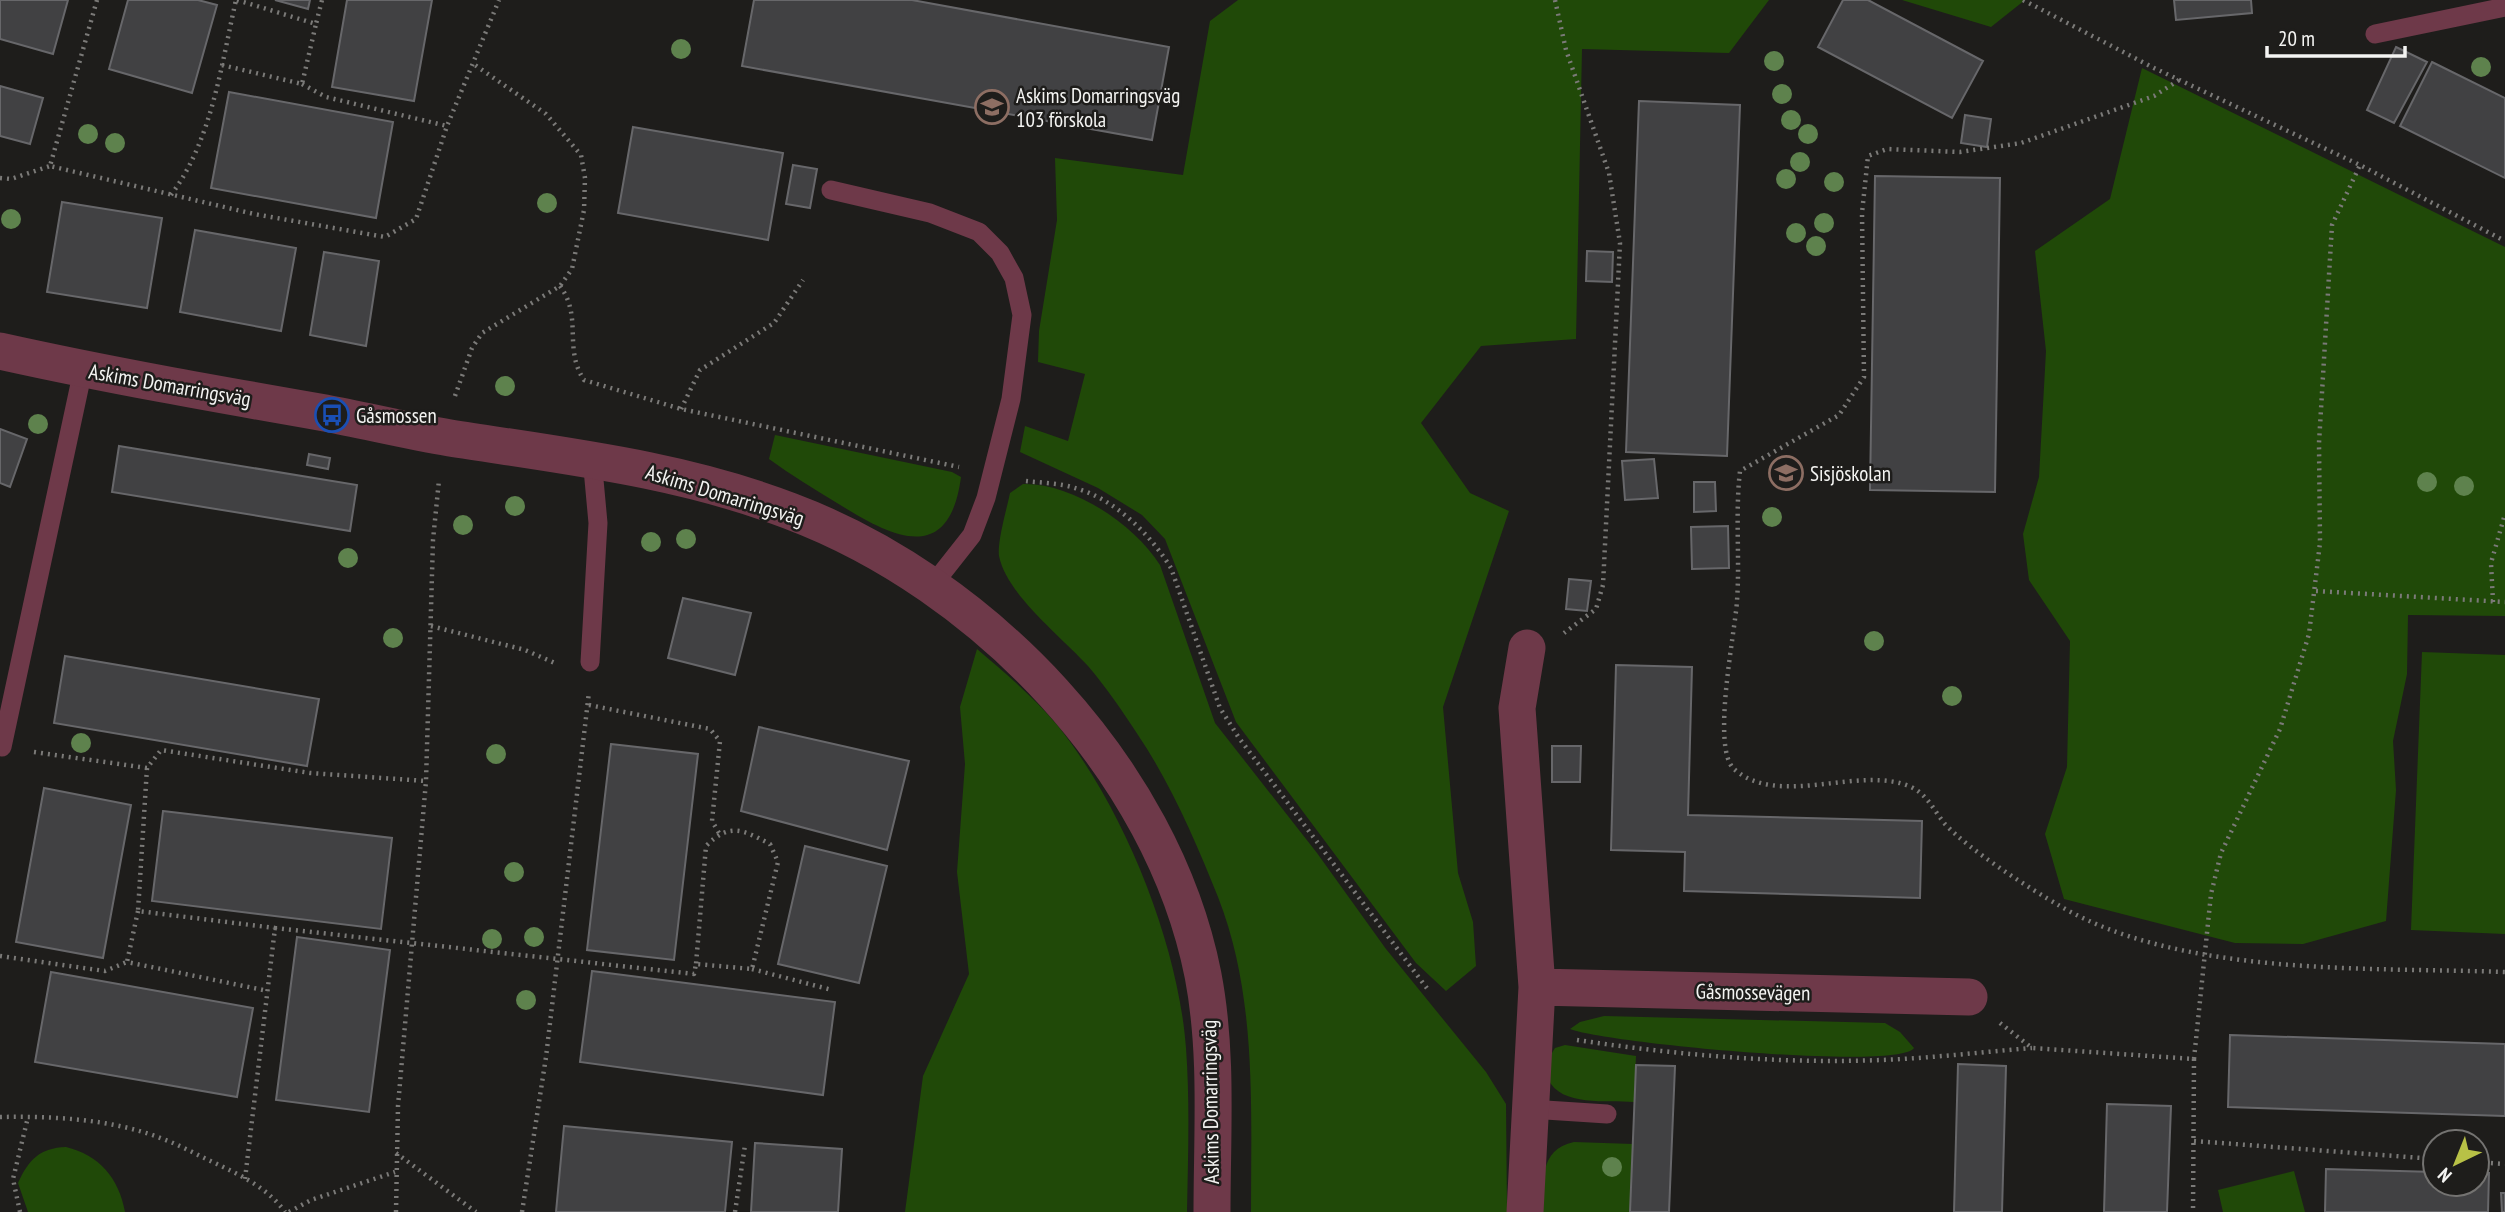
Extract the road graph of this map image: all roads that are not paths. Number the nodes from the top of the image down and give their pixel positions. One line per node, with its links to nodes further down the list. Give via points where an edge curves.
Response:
1 (2505, 7): 2 (lane)
2 (2375, 34)
3 (831, 190): 7 (lane, via 930,213 979,232 1000,253 1014,278 1022,315 1011,399 991,476 972,535)
4 (0, 351): 5 (street, Askims Domarringsväg)
5 (83, 370): 6 (street, Askims Domarringsväg, via 448,437); 10 (lane)
6 (592, 458): 7 (street, Askims Domarringsväg, via 722,489 791,511 853,539); 9 (lane, via 598,523)
7 (931, 587): 15 (street, Askims Domarringsväg, via 1028,664 1071,711 1110,765 1169,869 1202,970 1209,1010)
8 (1527, 648): 11 (street, via 1517,708)
9 (590, 662)
10 (2, 747)
11 (1538, 987): 12 (street, Gåsmossevägen); 13 (street)
12 (1969, 997)
13 (1530, 1109): 14 (lane); 16 (street)
14 (1607, 1114)
15 (1212, 1212)
16 (1525, 1212)

